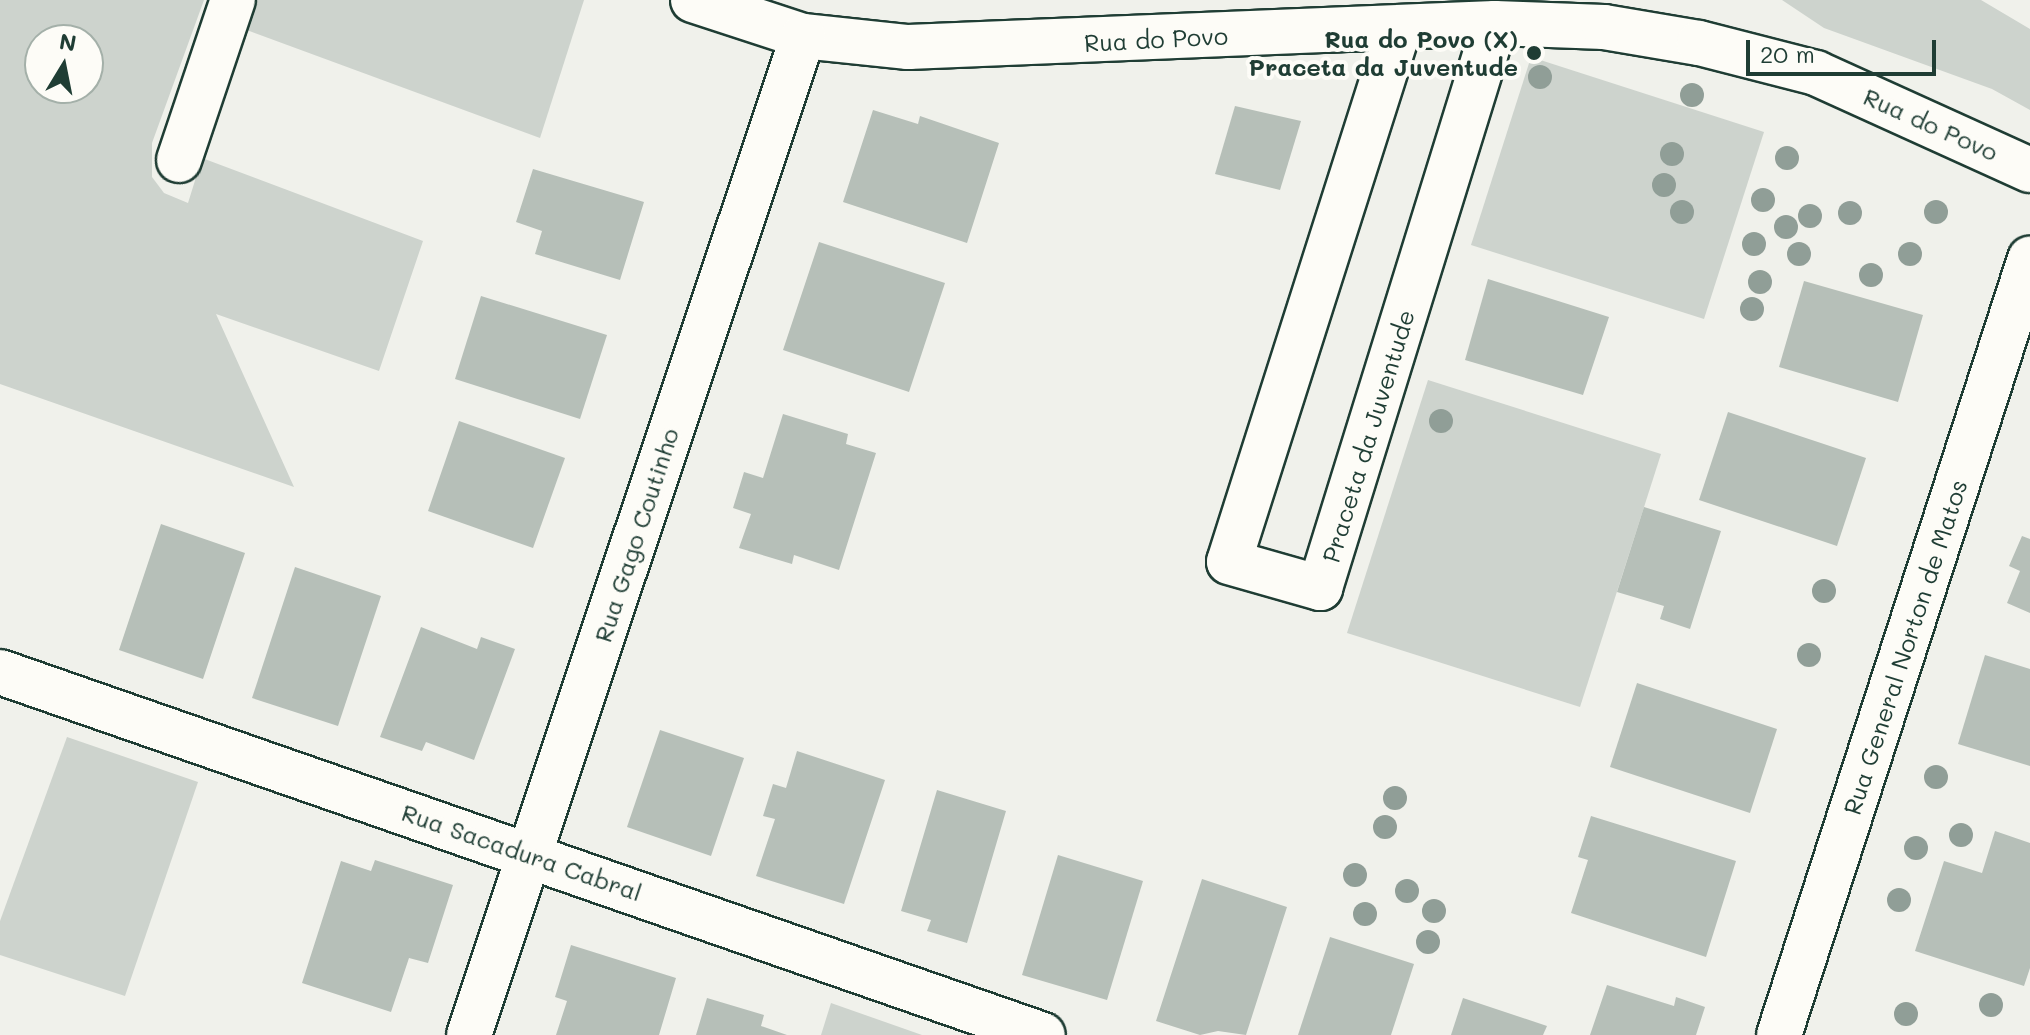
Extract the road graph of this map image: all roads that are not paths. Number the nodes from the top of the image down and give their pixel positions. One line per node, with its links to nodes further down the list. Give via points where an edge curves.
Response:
1 (233, 0): 7 (street)
2 (693, 0): 6 (street, Rua do Povo)
3 (1612, 14): 4 (street, Rua do Povo); 8 (street, Rua do Povo, via 1816,73)
4 (1495, 23): 5 (street, Rua do Povo); 5 (street, Praceta da Juventude, via 1320,588 1229,562)
5 (1399, 28): 6 (street, Rua do Povo, via 908,47)
6 (803, 36): 11 (street, Rua Gago Coutinho)
7 (179, 160)
8 (2030, 170)
9 (2030, 259): 14 (street, Rua General Norton de Matos)
10 (0, 672): 11 (street, Rua Sacadura Cabral)
11 (530, 855): 12 (street, Rua Gago Coutinho); 13 (street, Rua Sacadura Cabral)
12 (469, 1035)
13 (1043, 1035)
14 (1779, 1035)

